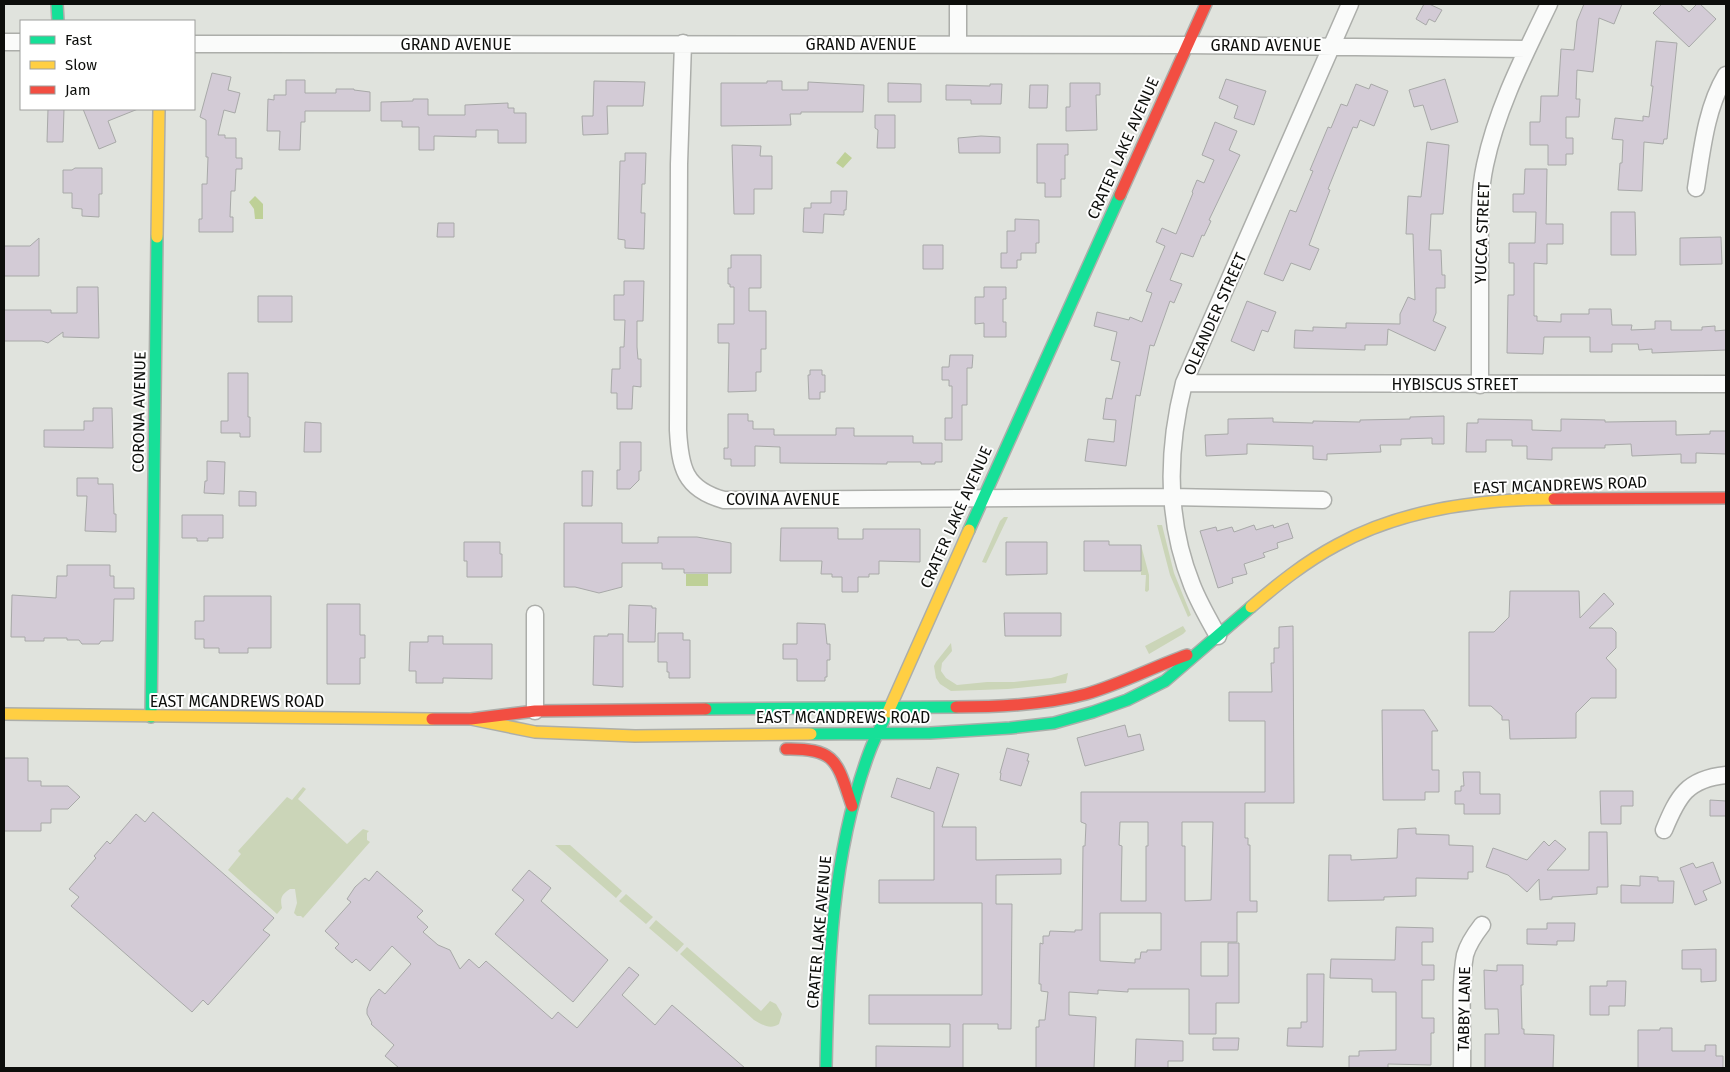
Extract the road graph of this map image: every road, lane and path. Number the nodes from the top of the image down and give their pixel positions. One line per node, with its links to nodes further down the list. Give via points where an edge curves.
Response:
1 (58, 4): 6 (main road)
2 (958, 4): 11 (street)
3 (1206, 4): 12 (main road, CRATER LAKE AVENUE)
4 (1350, 4): 13 (street, OLEANDER STREET)
5 (1549, 4): 14 (street, YUCCA STREET)
6 (58, 20)
7 (4, 42): 8 (street)
8 (20, 42)
9 (683, 43): 10 (street, GRAND AVENUE); 11 (street, GRAND AVENUE); 23 (street, COVINA AVENUE, via 678,430 682,461 692,483 700,491 724,500)
10 (195, 44)
11 (958, 44): 12 (street, GRAND AVENUE)
12 (1187, 44): 13 (street, GRAND AVENUE); 23 (main road, CRATER LAKE AVENUE)
13 (1332, 45): 14 (street, GRAND AVENUE); 18 (street, OLEANDER STREET)
14 (1527, 49): 19 (street, YUCCA STREET, via 1494,130 1481,192)
15 (1726, 75): 17 (street, via 1711,107)
16 (159, 110): 31 (main road, CORONA AVENUE)
17 (1696, 188)
18 (1184, 383): 19 (street, HYBISCUS STREET); 21 (street, OLEANDER STREET, via 1177,411)
19 (1480, 384): 20 (street, HYBISCUS STREET)
20 (1726, 384)
21 (1171, 497): 23 (street, COVINA AVENUE); 24 (street, COVINA AVENUE); 26 (street, OLEANDER STREET, via 1177,533 1192,585)
22 (1726, 498): 26 (main road, EAST MCANDREWS ROAD, via 1534,499 1481,503 1408,516 1338,544 1311,560 1285,578)
23 (982, 499): 28 (main road, CRATER LAKE AVENUE)
24 (1323, 500)
25 (535, 614): 29 (street)
26 (1218, 636): 27 (main road, EAST MCANDREWS ROAD)
27 (1198, 652): 28 (main road, EAST MCANDREWS ROAD, via 1122,682 1061,699 981,707); 33 (main road, EAST MCANDREWS ROAD, via 1165,681 1126,700 1054,723 974,731)
28 (888, 708): 29 (main road, EAST MCANDREWS ROAD); 33 (main road, CRATER LAKE AVENUE)
29 (535, 711): 32 (main road, EAST MCANDREWS ROAD)
30 (4, 714): 31 (main road, EAST MCANDREWS ROAD)
31 (151, 716): 32 (main road, EAST MCANDREWS ROAD)
32 (471, 719): 34 (main road, EAST MCANDREWS ROAD, via 535,732 635,736)
33 (877, 733): 34 (main road, EAST MCANDREWS ROAD); 38 (main road, CRATER LAKE AVENUE)
34 (694, 734): 35 (main road)
35 (751, 747)
36 (778, 749): 38 (main road, via 812,748 831,757)
37 (1726, 776): 39 (street, via 1710,777 1684,793 1673,807)
38 (852, 806): 41 (main road, CRATER LAKE AVENUE, via 836,895 827,992)
39 (1664, 830)
40 (1482, 925): 42 (street, TABBY LANE, via 1466,954)
41 (826, 1068)
42 (1462, 1068)

